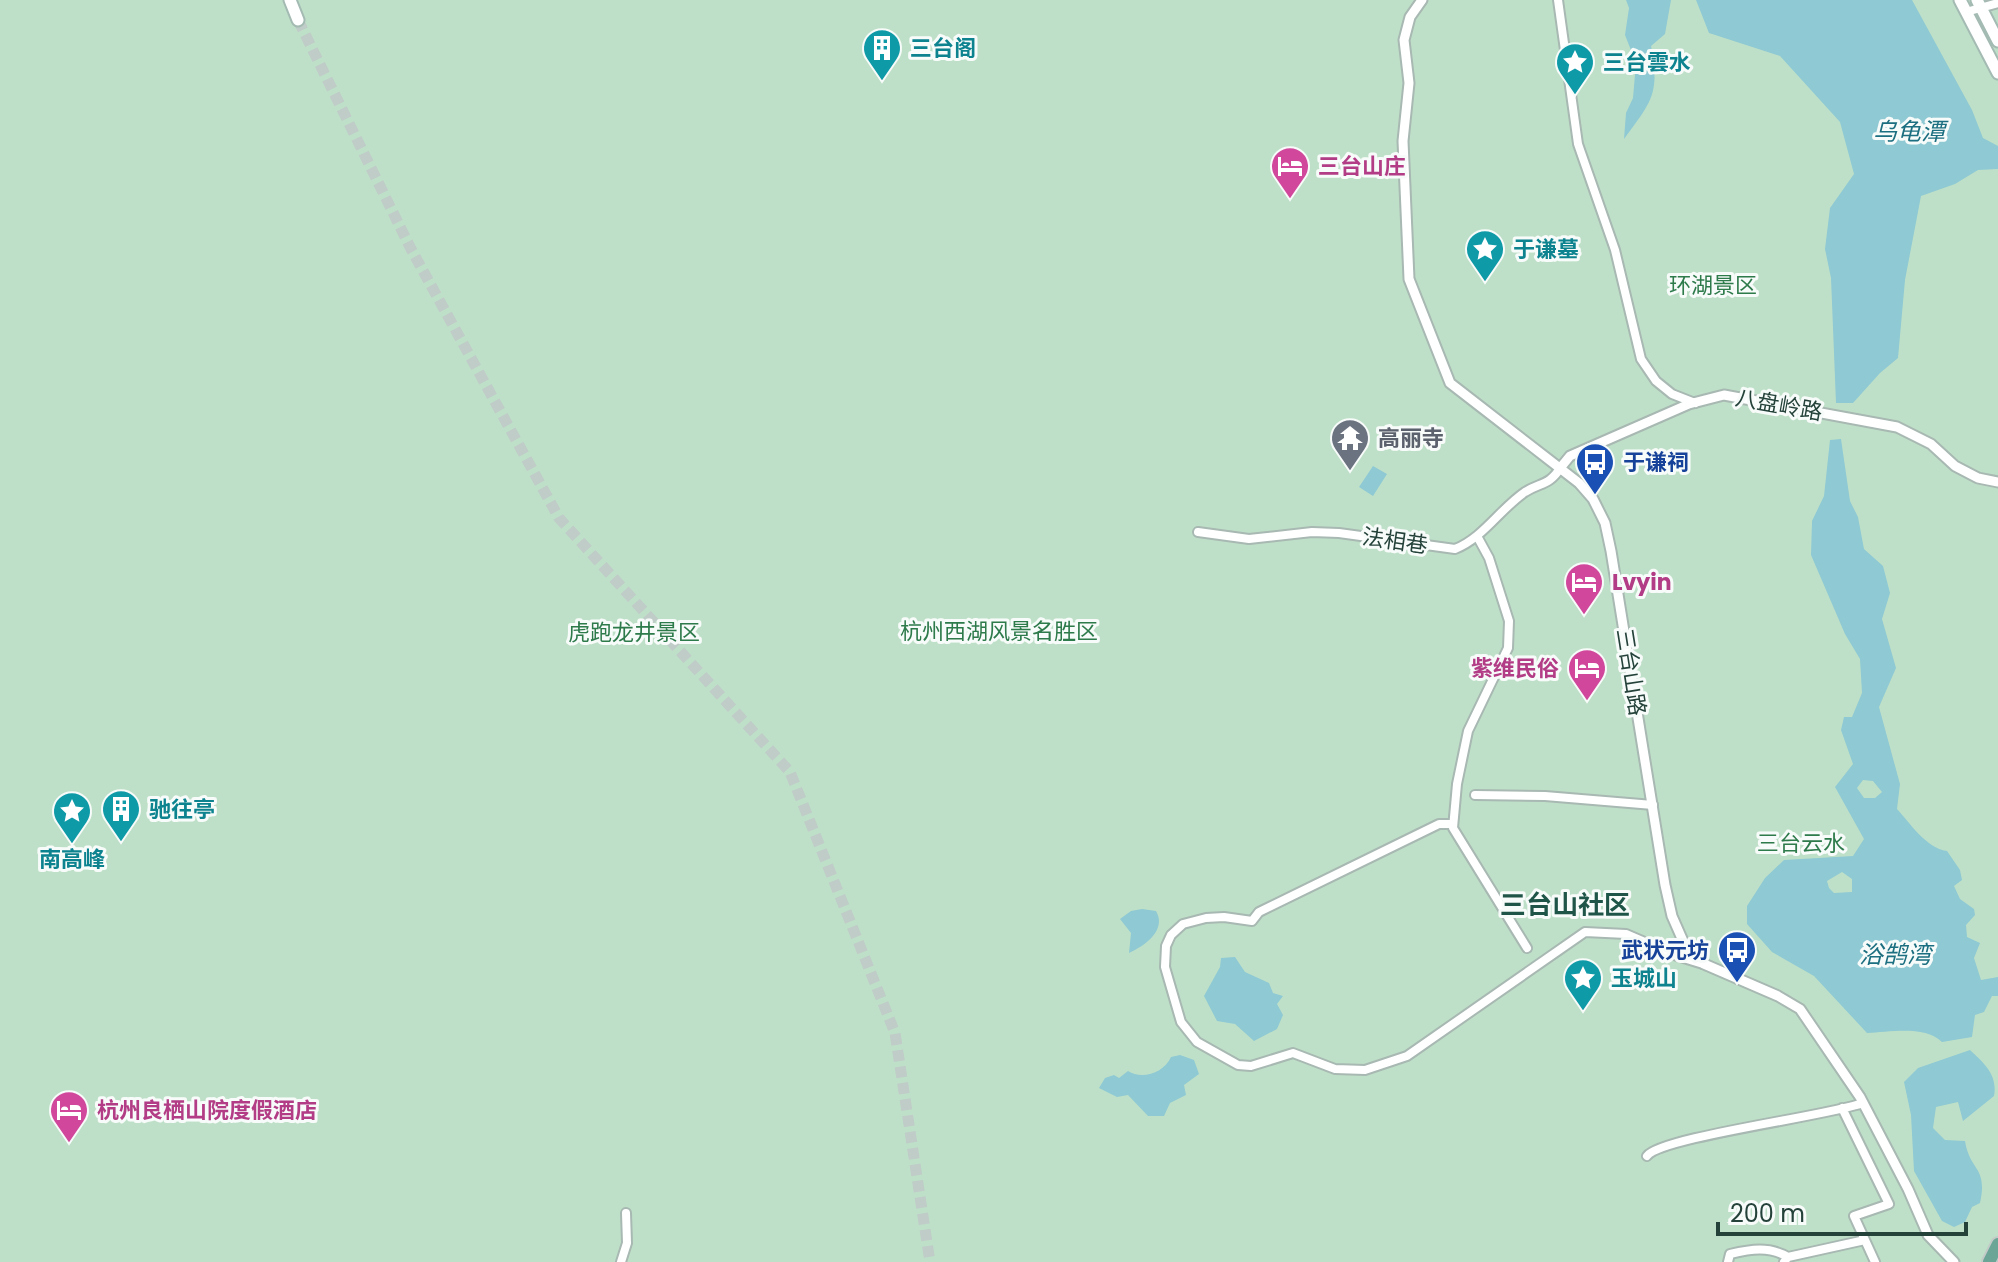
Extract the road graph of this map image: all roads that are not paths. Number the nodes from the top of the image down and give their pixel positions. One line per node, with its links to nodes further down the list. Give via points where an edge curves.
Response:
1 (290, 0): 8 (main road)
2 (1422, 0): 12 (street, 三台山路, via 1404,40 1409,83 1403,141 1409,279 1450,383)
3 (1558, 0): 11 (street, via 1578,144 1615,250 1641,359 1656,381)
4 (1960, 0): 7 (main road)
5 (1979, 3): 6 (street); 7 (street); 9 (main road)
6 (1998, 3)
7 (1966, 12): 10 (main road)
8 (298, 20)
9 (1998, 41)
10 (1998, 73)
11 (1695, 403): 12 (street, 八盘岭路, via 1570,456); 13 (street, 八盘岭路, via 1724,395 1897,427 1931,444 1955,466)
12 (1561, 467): 15 (street, 法相巷, via 1553,479 1505,507); 17 (street, 三台山路, via 1593,499 1605,523)
13 (1998, 482)
14 (1198, 532): 15 (street, 法相巷, via 1249,539 1339,533 1455,549)
15 (1477, 536): 18 (street, via 1509,621 1508,648 1468,731)
16 (1475, 795): 17 (street)
17 (1653, 805): 20 (street, 三台山路, via 1672,916 1683,941)
18 (1453, 824): 19 (street); 20 (street, via 1428,829 1259,912 1252,921 1206,918 1183,924 1166,946 1165,967 1181,1022 1197,1042 1238,1065 1293,1053 1335,1069 1365,1070 1407,1056 1585,932 1626,934)
19 (1527, 948)
20 (1704, 964): 21 (street, 三台山路, via 1800,1009)
21 (1863, 1103): 22 (street); 31 (street, 三台山路, via 1928,1235)
22 (1842, 1108): 23 (street, via 1693,1139 1651,1150); 25 (street, via 1889,1204 1854,1216)
23 (1647, 1156)
24 (626, 1213): 28 (street, via 627,1243)
25 (1865, 1240): 27 (street); 30 (street)
26 (1998, 1244): 32 (main road)
27 (1786, 1260): 29 (street, via 1773,1249 1730,1254)
28 (621, 1262)
29 (1728, 1262)
30 (1875, 1262)
31 (1954, 1262)
32 (1989, 1262)

